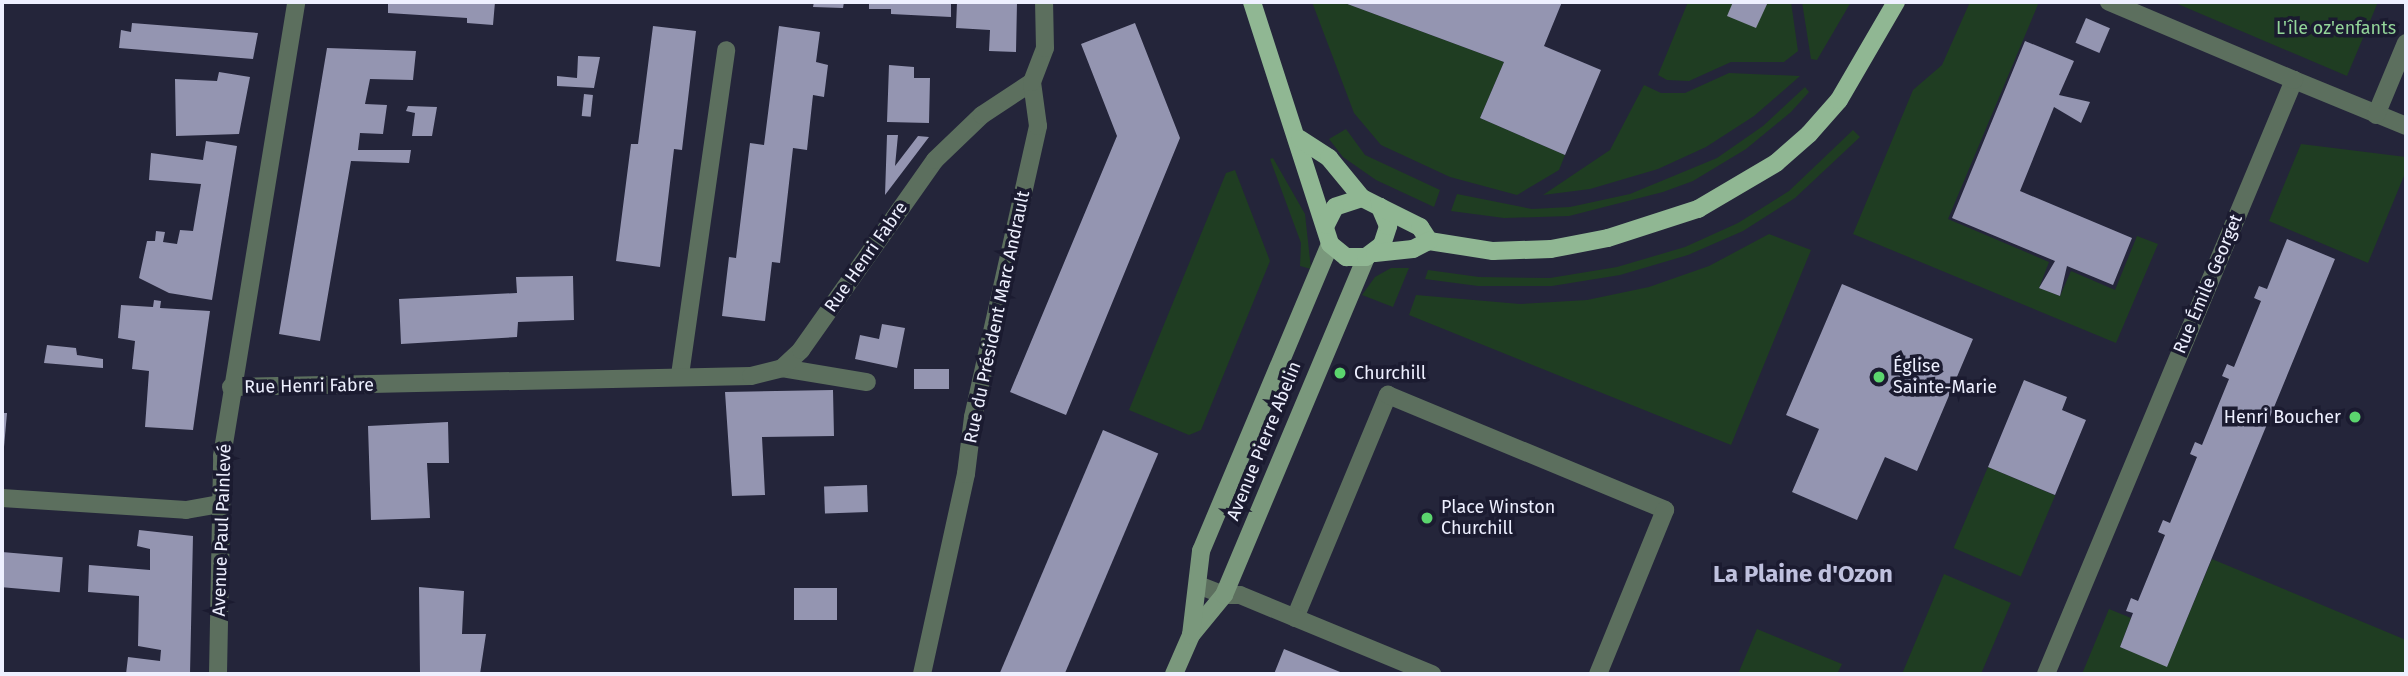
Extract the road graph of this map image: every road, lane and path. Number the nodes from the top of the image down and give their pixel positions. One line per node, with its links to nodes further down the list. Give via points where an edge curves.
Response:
1 (296, 2): 22 (street, Avenue Paul Painlevé)
2 (1044, 2): 9 (street, Rue du Président Marc Andrault, via 1045,48)
3 (1252, 2): 12 (main road)
4 (1895, 2): 16 (main road, via 1839,100 1809,134 1776,163 1698,209 1608,238 1551,249 1493,251)
5 (2109, 2): 8 (street)
6 (2406, 43): 10 (street)
7 (726, 50): 20 (street)
8 (2294, 80): 10 (street); 34 (street, Rue Émile Georget)
9 (1032, 82): 19 (street, Rue Henri Fabre, via 982,115 935,160 802,349); 30 (street, Rue du Président Marc Andrault, via 1038,126)
10 (2376, 115): 11 (street)
11 (2406, 126)
12 (1300, 139): 13 (main road, via 1329,158); 15 (main road, via 1303,166)
13 (1362, 198): 14 (main road); 15 (main road, via 1335,206)
14 (1380, 207): 16 (main road, via 1420,228); 18 (main road, via 1388,226)
15 (1326, 225): 17 (main road)
16 (1429, 241): 18 (main road, via 1413,249)
17 (1331, 244): 18 (main road, via 1346,257); 25 (main road, Avenue Pierre Abelin, via 1201,551)
18 (1371, 255): 26 (main road, Avenue Pierre Abelin)
19 (782, 368): 20 (street, Rue Henri Fabre, via 751,376); 21 (street)
20 (680, 375): 22 (street, Rue Henri Fabre)
21 (867, 382)
22 (231, 387): 24 (street, Avenue Paul Painlevé)
23 (2, 498): 24 (street, via 186,510)
24 (220, 504): 29 (street, Avenue Paul Painlevé)
25 (1198, 585): 26 (street); 28 (main road, Avenue Pierre Abelin)
26 (1224, 595): 27 (street, via 1240,595); 28 (main road, Avenue Pierre Abelin)
27 (1295, 618): 32 (street); 33 (street, via 1388,395 1665,510)
28 (1191, 635): 31 (main road, Avenue Pierre Abelin)
29 (218, 674)
30 (922, 674)
31 (1174, 674)
32 (1432, 674)
33 (1598, 674)
34 (2046, 674)

